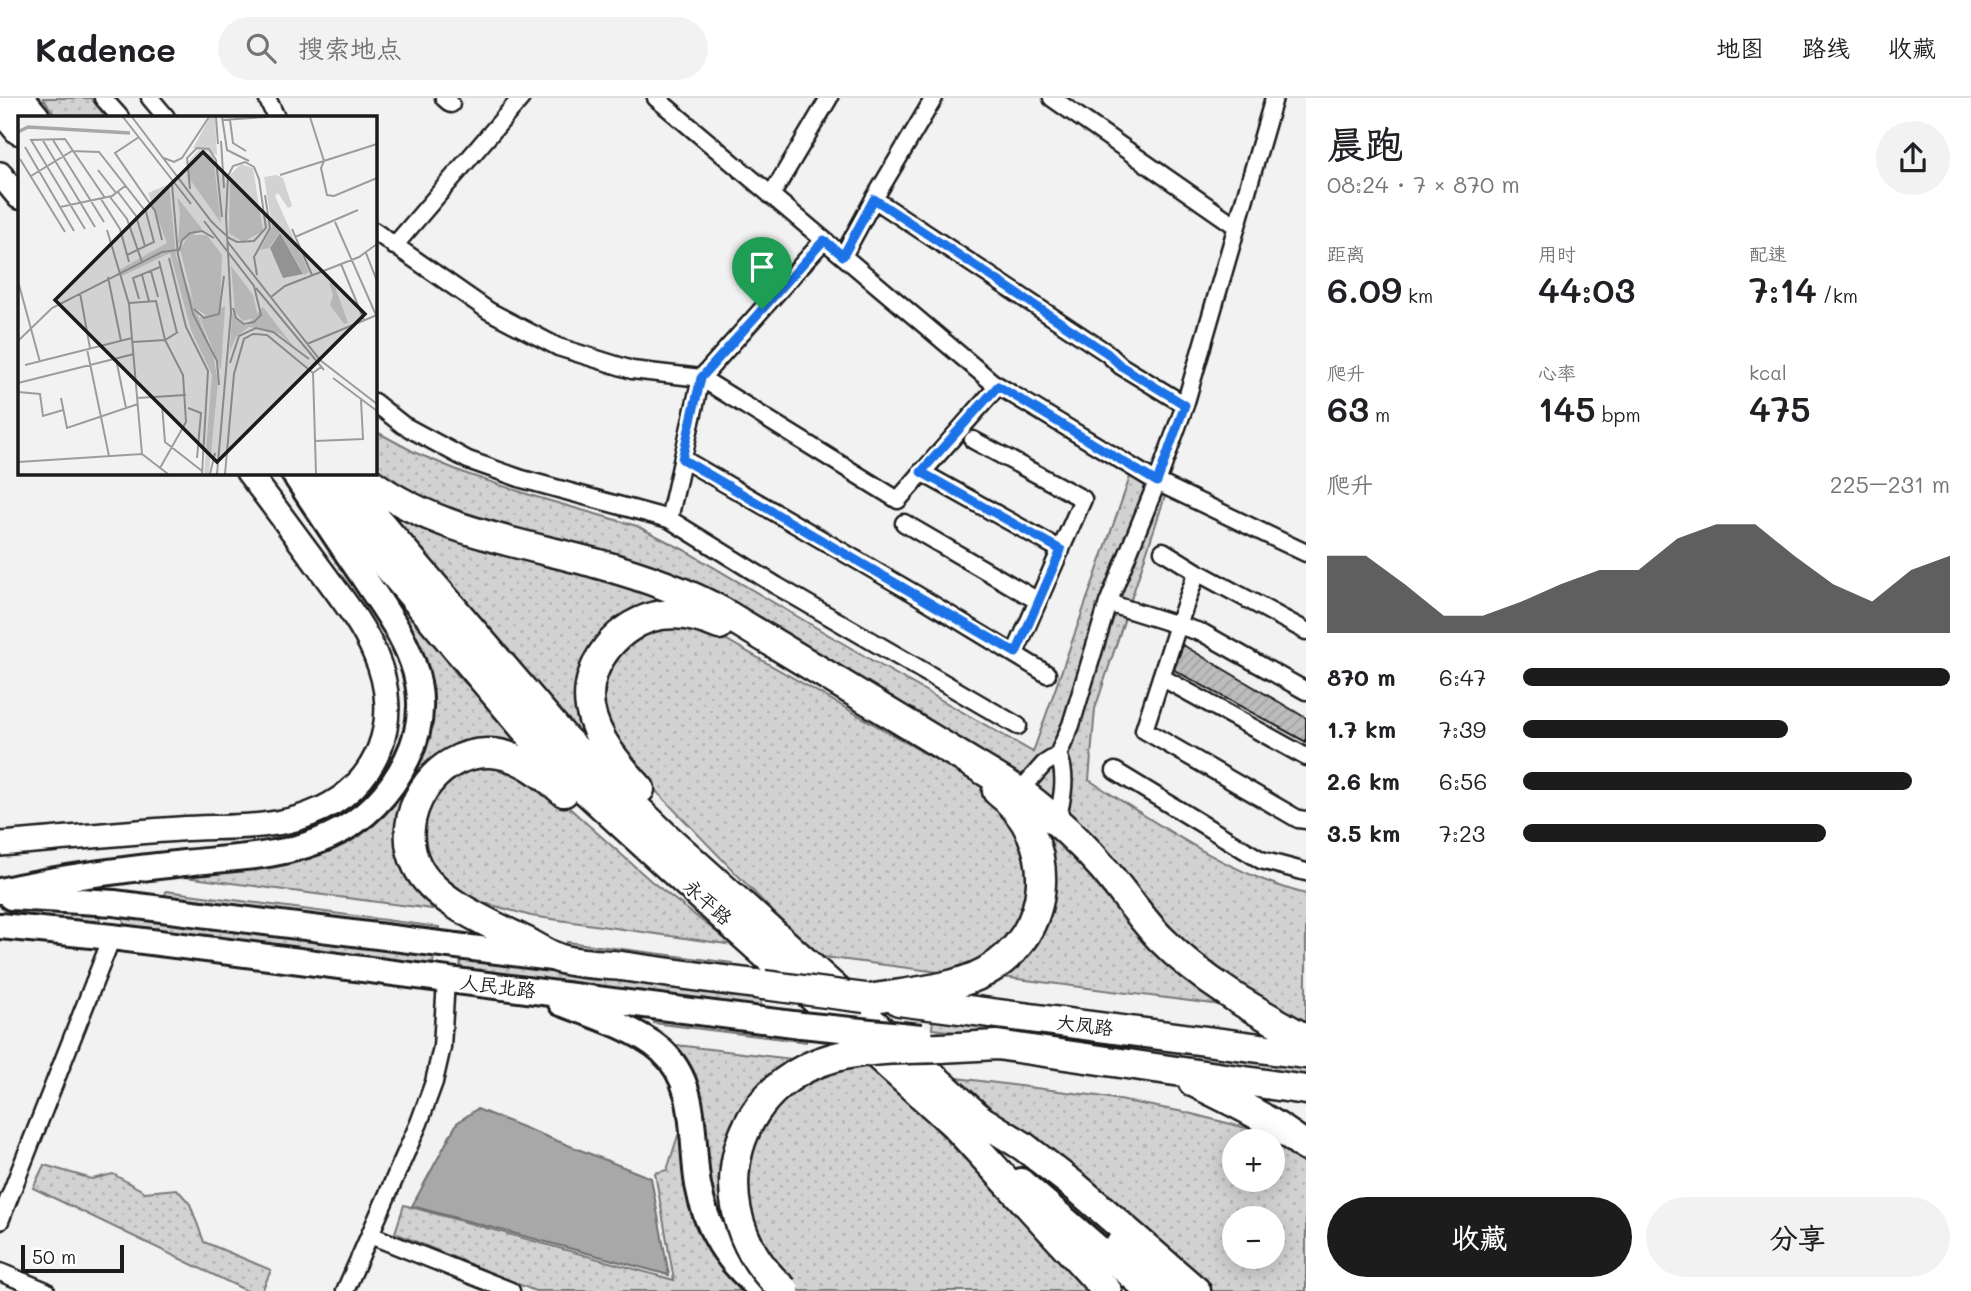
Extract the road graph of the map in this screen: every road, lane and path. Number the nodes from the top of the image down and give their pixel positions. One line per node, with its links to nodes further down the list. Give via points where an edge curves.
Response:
1 (19, 98): 13 (highway)
2 (28, 98): 14 (street)
3 (103, 98): 15 (street)
4 (150, 98): 16 (street)
5 (267, 98): 17 (street)
6 (522, 98): 28 (street)
7 (656, 98): 23 (street)
8 (934, 98): 24 (street)
9 (1052, 98): 25 (street)
10 (1275, 98): 25 (street)
11 (821, 102): 23 (street)
12 (0, 107): 19 (highway)
13 (35, 116)
14 (36, 116)
15 (119, 116)
16 (165, 116)
17 (276, 116)
18 (0, 122): 20 (street)
19 (18, 129)
20 (18, 140)
21 (0, 174): 22 (street)
22 (18, 196)
23 (771, 196): 27 (street)
24 (874, 199): 29 (street); 33 (street)
25 (1236, 226): 33 (street)
26 (376, 232): 28 (street)
27 (824, 240): 29 (street); 30 (street)
28 (394, 246): 30 (street, via 489,311 558,347 632,370)
29 (843, 256): 31 (street)
30 (701, 378): 35 (street); 36 (street, via 898,500)
31 (998, 386): 36 (street); 42 (street)
32 (376, 404): 43 (street, via 403,425 468,460)
33 (1185, 405): 42 (street)
34 (973, 440): 45 (street, via 1083,499)
35 (682, 459): 43 (street); 53 (street)
36 (921, 472): 45 (street)
37 (249, 474): 64 (street, via 355,617 375,653 388,710 384,737 373,761 340,798 292,820)
38 (294, 474): 66 (main road, via 389,616 415,671 421,702 419,724 409,755 390,788 348,827 296,848)
39 (310, 474): 69 (highway, 永平路, via 547,755)
40 (339, 474): 69 (highway, 永平路, via 565,739)
41 (360, 474): 61 (highway, via 393,498 442,521 620,570 695,598)
42 (1157, 482): 47 (street); 50 (street)
43 (668, 519): 57 (street)
44 (904, 523): 49 (street)
45 (1061, 550): 49 (street)
46 (1163, 551): 48 (street)
47 (1306, 553)
48 (1197, 572): 51 (street); 52 (street)
49 (1038, 601): 53 (street)
50 (1108, 603): 51 (street); 58 (street)
51 (1178, 625): 55 (street); 56 (street, via 1203,633)
52 (1306, 631)
53 (1016, 653): 54 (street)
54 (1047, 674)
55 (1161, 677): 59 (street); 62 (street, via 1144,730 1298,820)
56 (1306, 691)
57 (1018, 726)
58 (1058, 755): 61 (street); 63 (street, via 1064,776)
59 (1306, 757)
60 (1115, 771): 65 (street, via 1261,860)
61 (1019, 792): 63 (highway)
62 (1306, 820)
63 (1057, 821): 77 (highway, via 1189,965 1240,1002)
64 (0, 844)
65 (1306, 872)
66 (0, 891)
67 (0, 897): 68 (main road, 人民北路)
68 (114, 903): 71 (main road); 72 (main road, 人民北路)
69 (740, 917): 73 (highway, via 678,890 530,766 492,753 457,760 430,781 413,811 410,845 417,868 434,888 464,909); 76 (highway, via 743,897 619,765 594,722 590,692 598,662 623,632 646,619 690,615 727,630 992,788 1028,825 1039,850 1042,881 1034,916 1015,947 992,968 967,980); 82 (highway, 永平路)
70 (0, 926): 71 (main road, 人民北路)
71 (111, 937): 74 (main road, 人民北路); 84 (street)
72 (449, 945): 73 (main road, 人民北路); 74 (main road)
73 (558, 958): 76 (highway, 人民北路, bridge)
74 (446, 980): 75 (main road, 人民北路); 85 (street, via 442,1047 434,1082)
75 (513, 988): 78 (main road, 人民北路, bridge); 90 (main road, via 639,1035 672,1062 690,1105 696,1177 708,1222 728,1257)
76 (870, 998): 79 (highway, 大凤路)
77 (1306, 1039)
78 (931, 1042): 80 (highway, 大凤路, via 997,1045); 91 (highway, 大凤路, bridge, via 827,1059 781,1084 757,1111 737,1157 736,1209 750,1251)
79 (1306, 1054)
80 (1172, 1071): 81 (highway, 大凤路); 83 (highway, via 1250,1110)
81 (1306, 1090)
82 (968, 1122): 92 (highway); 93 (main road, 永平路); 94 (main road, 永平路); 95 (highway, via 1023,1146)
83 (1306, 1147)
84 (0, 1221)
85 (370, 1235): 88 (street); 89 (street)
86 (0, 1272): 87 (street)
87 (46, 1291)
88 (345, 1291)
89 (511, 1291)
90 (763, 1291)
91 (785, 1291)
92 (1107, 1291)
93 (1148, 1291)
94 (1174, 1291)
95 (1196, 1291)

